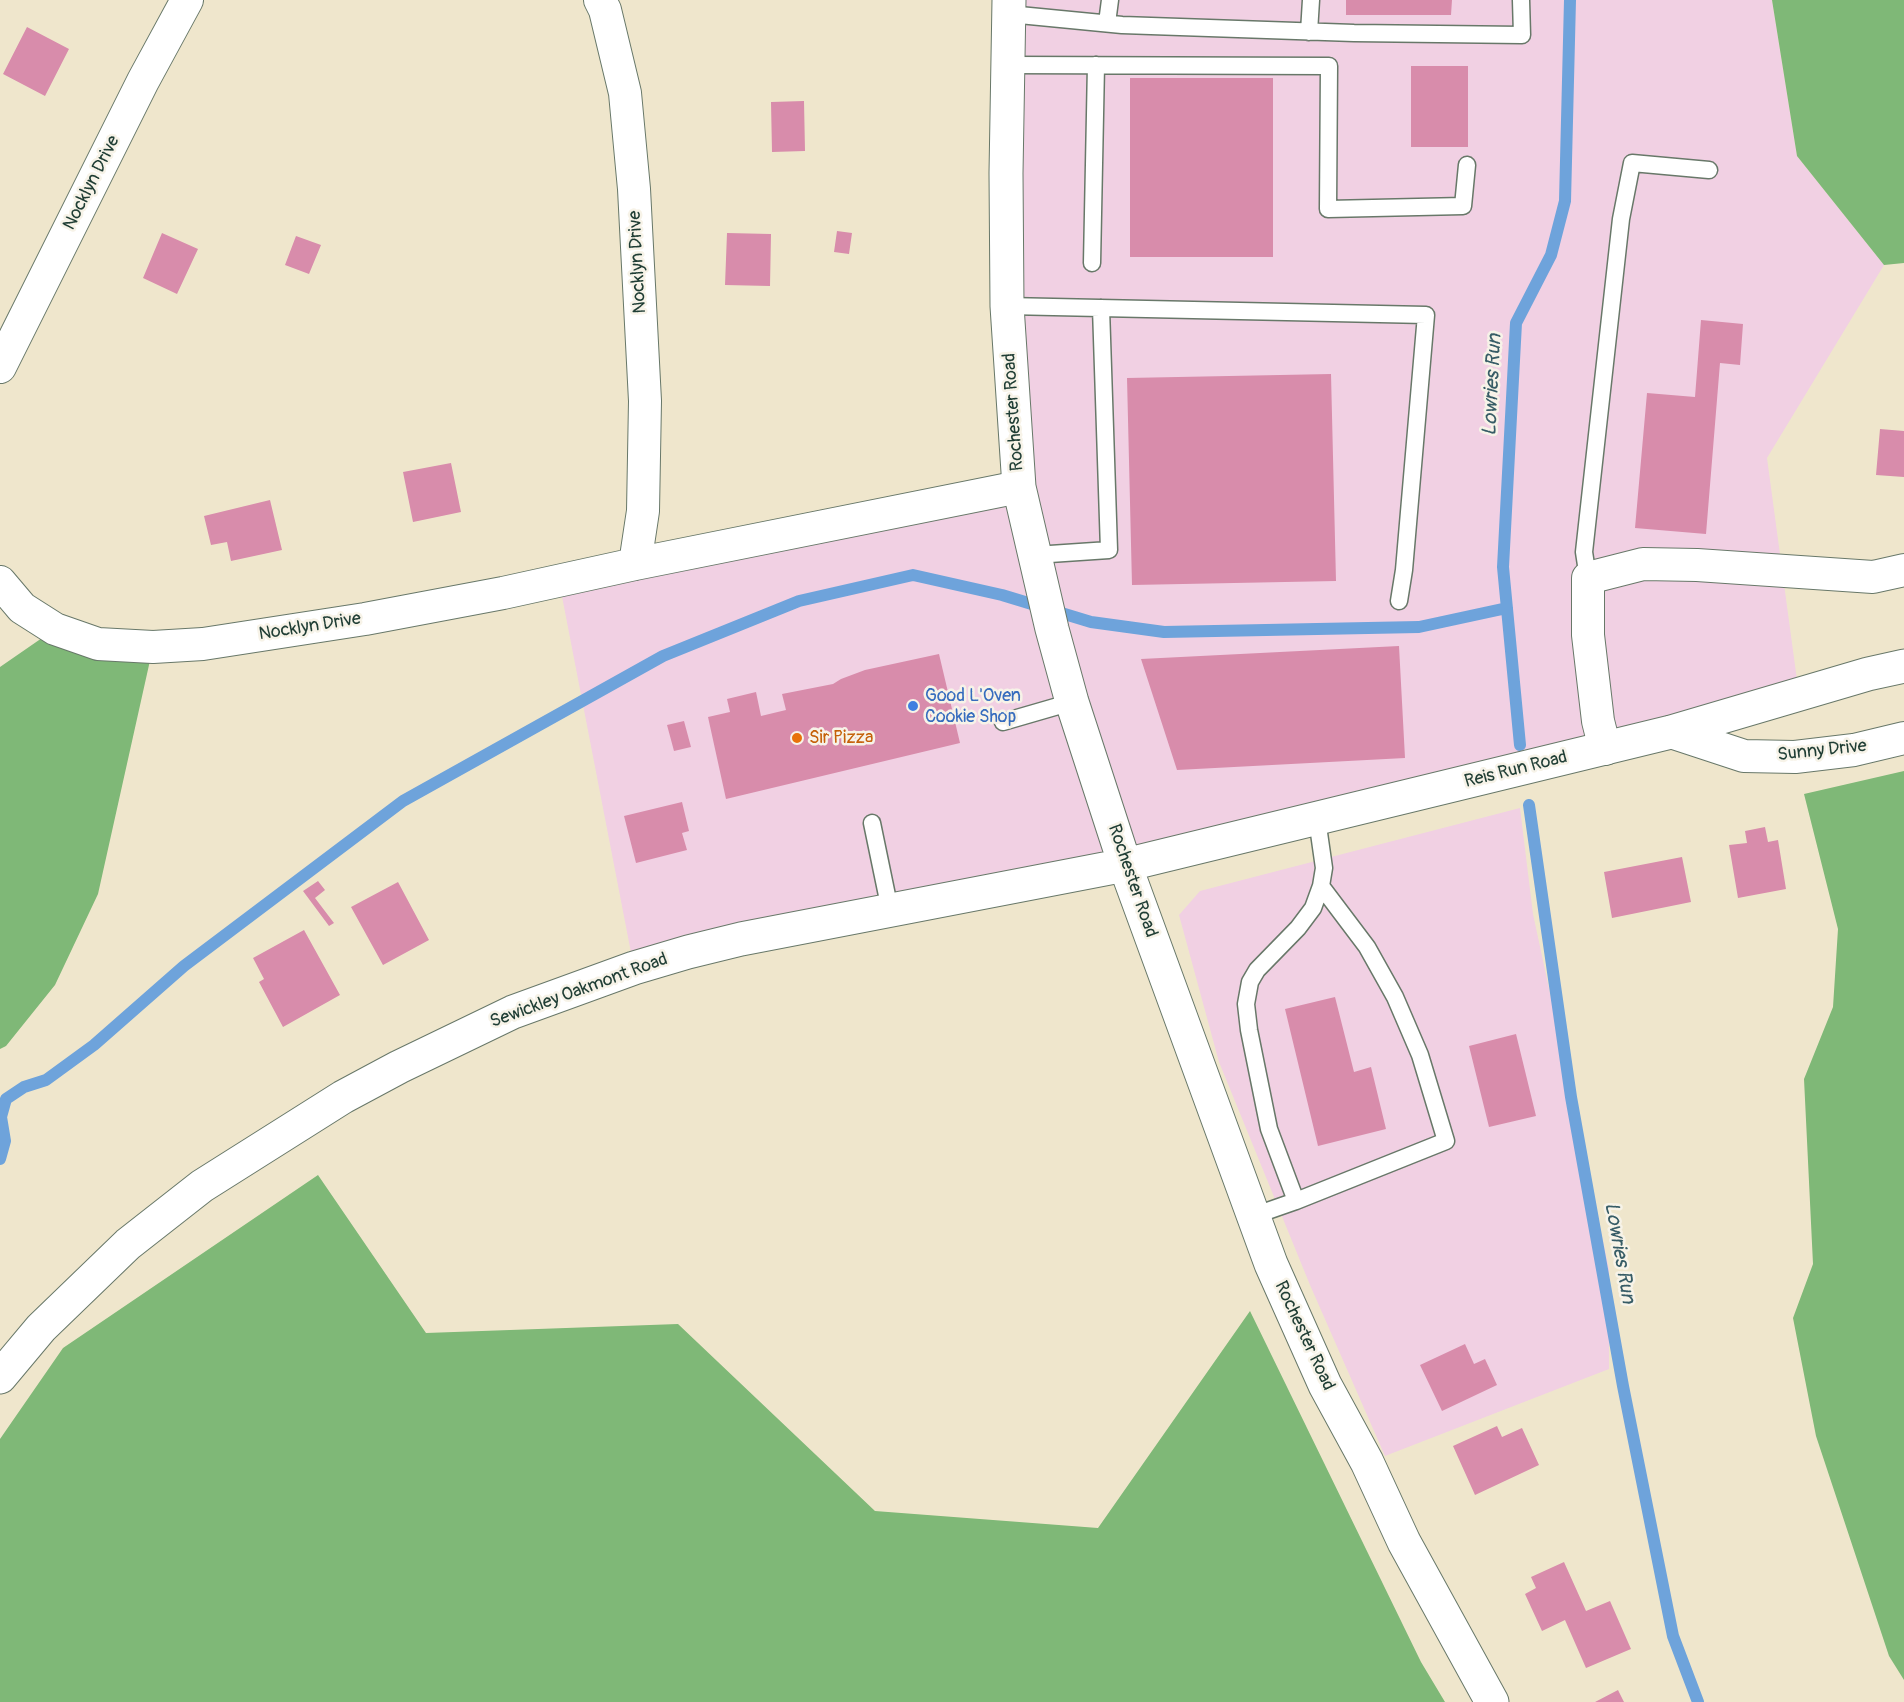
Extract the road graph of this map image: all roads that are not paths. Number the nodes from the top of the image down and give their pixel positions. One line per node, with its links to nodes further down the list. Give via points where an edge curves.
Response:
1 (187, 0): 16 (street, Nocklyn Drive)
2 (600, 0): 19 (street, Nocklyn Drive, via 625,93 634,189 645,401 643,511)
3 (1110, 0): 7 (lane)
4 (1311, 0): 8 (lane)
5 (1521, 0): 8 (lane, via 1522,35)
6 (1009, 7): 7 (lane); 9 (main road, Rochester Road)
7 (1107, 23): 8 (lane)
8 (1309, 32)
9 (1008, 65): 10 (lane); 14 (main road, Rochester Road)
10 (1096, 65): 11 (lane, via 1329,66 1328,209 1463,206); 13 (lane)
11 (1467, 165)
12 (1709, 170): 21 (lane, via 1632,163 1621,219 1584,552)
13 (1092, 263)
14 (1007, 306): 15 (lane); 17 (main road, Rochester Road)
15 (1101, 308): 18 (lane, via 1110,549); 23 (lane, via 1426,315)
16 (0, 367)
17 (1018, 487): 18 (main road, Rochester Road); 19 (street, Nocklyn Drive)
18 (1035, 555): 25 (main road, Rochester Road)
19 (635, 564): 22 (street, Nocklyn Drive, via 365,619 203,644 153,647 98,644 55,629 22,608)
20 (1904, 570): 21 (street, via 1873,577 1643,564)
21 (1588, 578): 29 (street, via 1588,634)
22 (0, 582)
23 (1399, 600)
24 (1904, 666): 27 (main road, Reis Run Road)
25 (1072, 702): 26 (lane); 32 (main road, Rochester Road)
26 (1003, 722)
27 (1671, 732): 28 (street, Sunny Drive, via 1744,756 1795,757 1854,750); 29 (main road, Reis Run Road)
28 (1904, 738)
29 (1605, 749): 30 (main road, Reis Run Road)
30 (1317, 819): 32 (main road, Reis Run Road); 33 (lane, via 1324,868)
31 (872, 823): 34 (lane)
32 (1125, 865): 34 (main road, Sewickley Oakmont Road); 36 (main road, Rochester Road)
33 (1322, 886): 35 (lane, via 1313,908 1298,928 1257,970 1246,1004 1269,1129); 35 (lane, via 1367,946 1395,997 1420,1055 1446,1141)
34 (891, 910): 37 (main road, Sewickley Oakmont Road, via 741,939 634,968 513,1012 399,1067 343,1097 202,1186 128,1244 41,1328)
35 (1296, 1201): 36 (lane)
36 (1253, 1216): 38 (main road, Rochester Road, via 1325,1385 1404,1542)
37 (0, 1377)
38 (1492, 1702)

